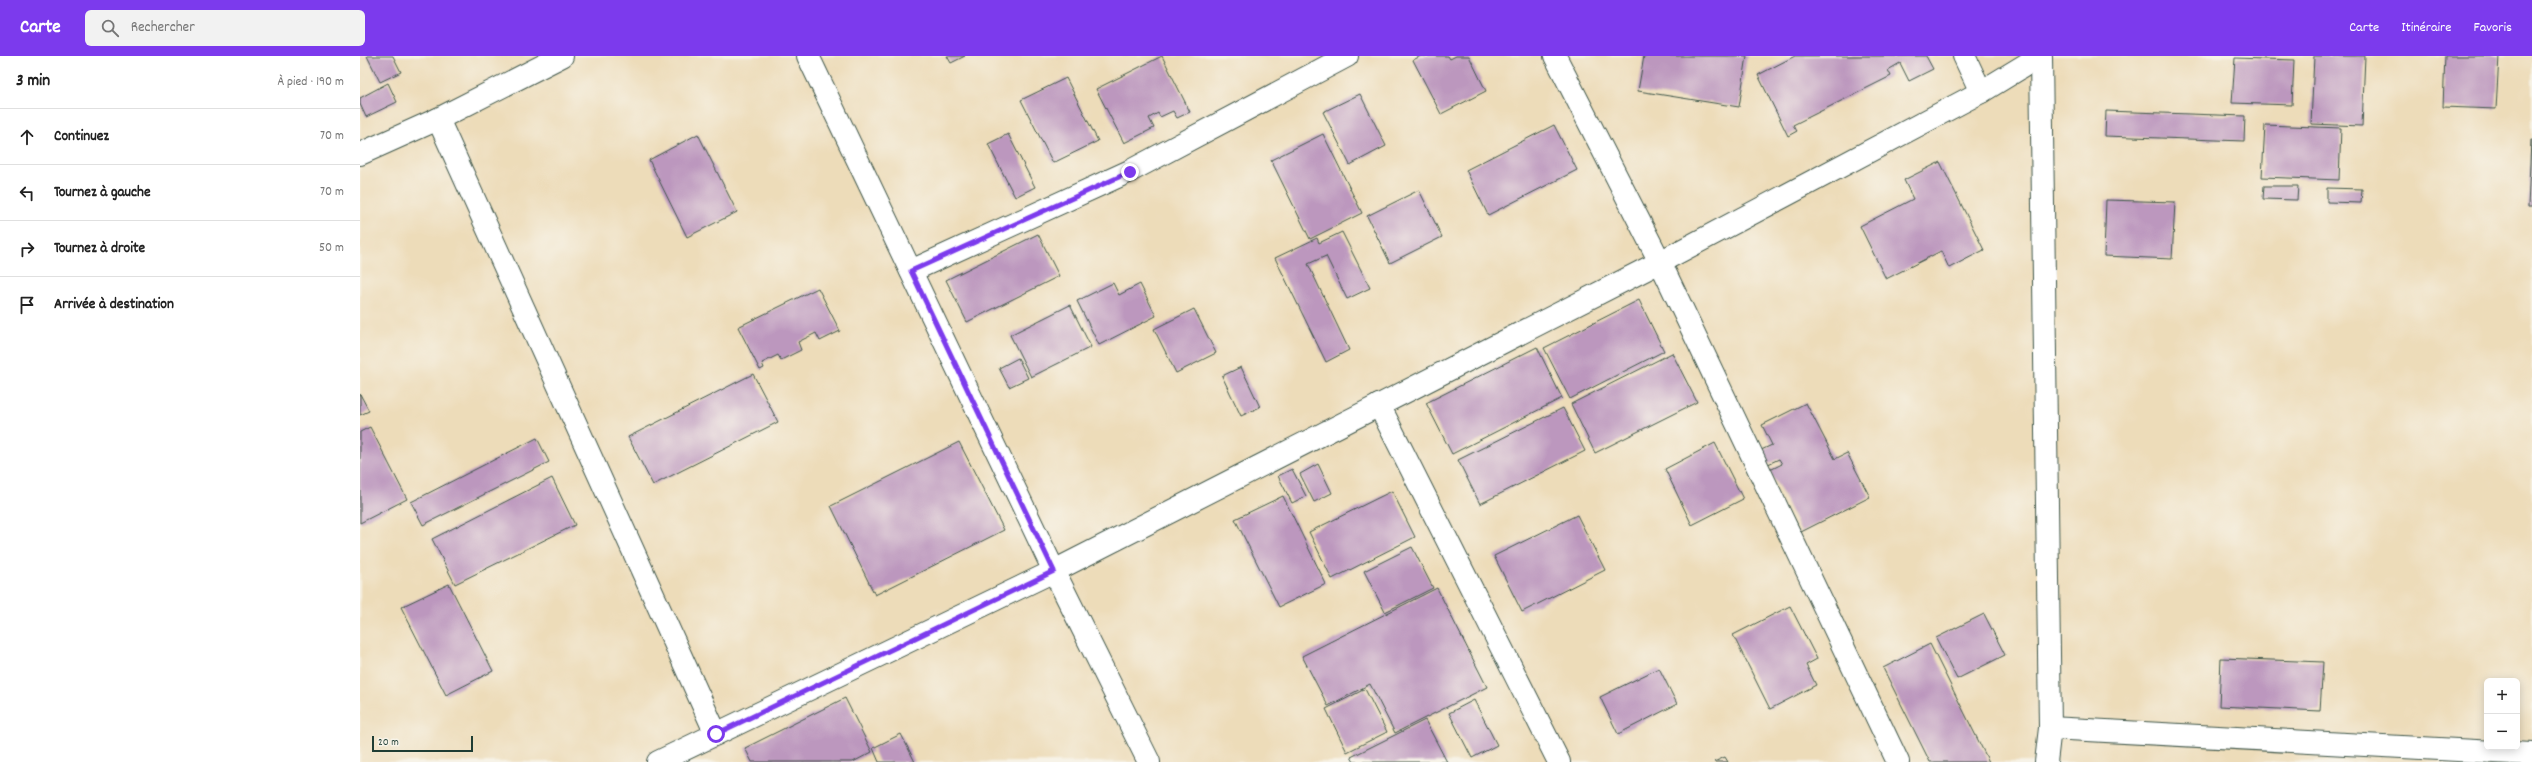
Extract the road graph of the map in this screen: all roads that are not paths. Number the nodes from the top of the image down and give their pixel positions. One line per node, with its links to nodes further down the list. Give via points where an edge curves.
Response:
1 (562, 56): 8 (street)
2 (808, 56): 11 (street)
3 (1347, 56): 11 (street, via 1130,172)
4 (1555, 56): 10 (street)
5 (1964, 56): 7 (street)
6 (2041, 56): 7 (street); 14 (street)
7 (1981, 92): 10 (street)
8 (438, 119): 9 (street); 15 (street)
9 (360, 154)
10 (1660, 262): 12 (street); 20 (street)
11 (911, 271): 13 (street)
12 (1379, 405): 13 (street); 19 (street)
13 (1054, 571): 15 (street); 18 (street)
14 (2050, 728): 16 (street); 21 (street)
15 (716, 734): 17 (street)
16 (2532, 754)
17 (658, 762)
18 (1149, 762)
19 (1559, 762)
20 (1898, 762)
21 (2046, 762)

